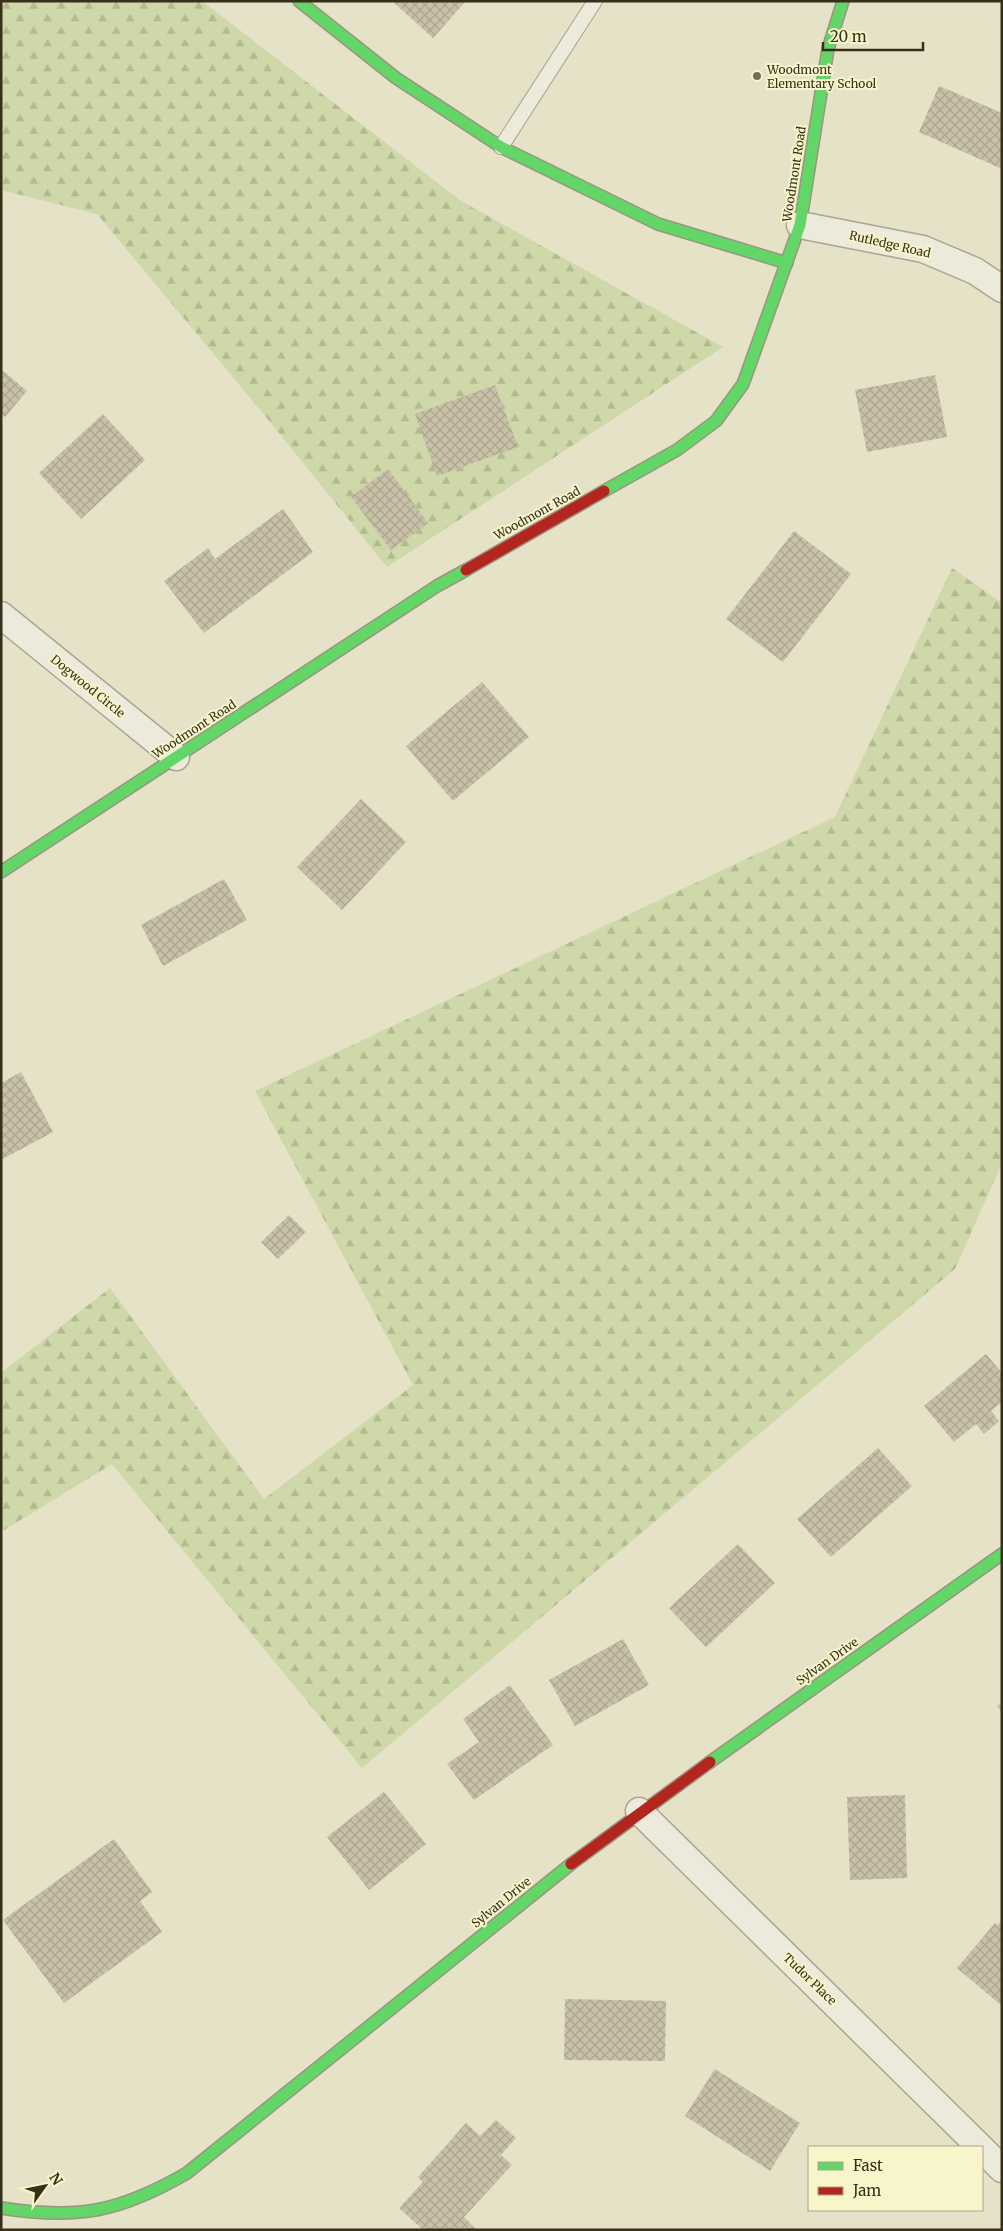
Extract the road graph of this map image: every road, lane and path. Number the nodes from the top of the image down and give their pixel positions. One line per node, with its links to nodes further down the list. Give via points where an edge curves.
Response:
1 (299, 1): 4 (street, via 396,78)
2 (595, 1): 4 (lane)
3 (843, 1): 5 (street, Woodmont Road, via 828,49)
4 (500, 147): 6 (street, via 658,224)
5 (800, 224): 6 (street, Woodmont Road); 7 (street, Rutledge Road, via 923,249 975,271)
6 (787, 263): 9 (street, Woodmont Road, via 744,384 716,421 677,450 437,586)
7 (1002, 289)
8 (1, 615): 9 (street, Dogwood Circle)
9 (176, 757): 10 (street, Woodmont Road)
10 (1, 872)
11 (1002, 1554): 12 (street, Sylvan Drive)
12 (639, 1811): 13 (street, Tudor Place); 16 (street, Sylvan Drive, via 187,2173 146,2197 116,2208 79,2214 34,2214)
13 (979, 2146)
14 (983, 2150): 15 (street, Tudor Place)
15 (1002, 2169)
16 (1, 2208)

